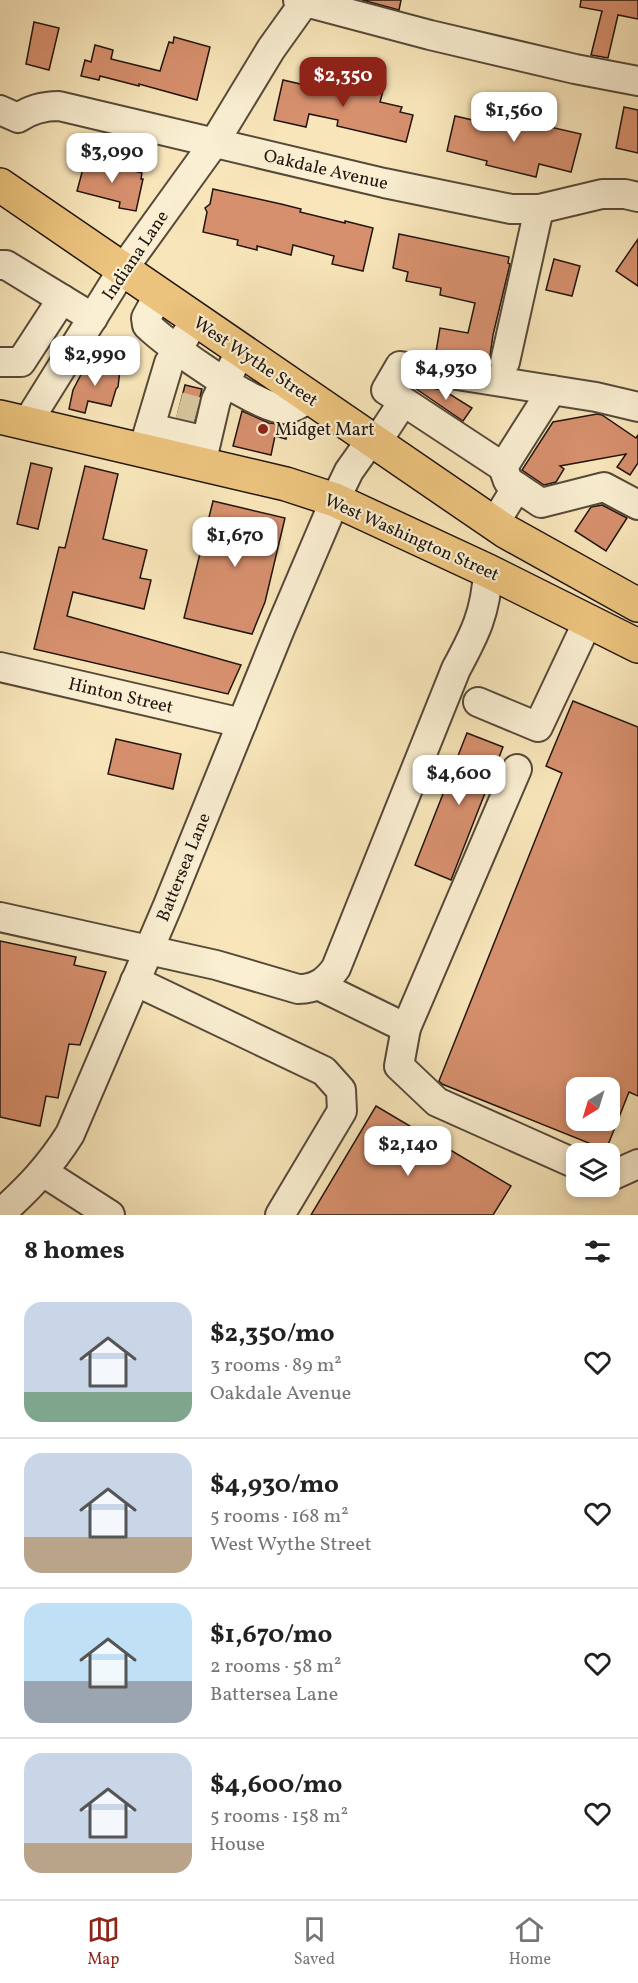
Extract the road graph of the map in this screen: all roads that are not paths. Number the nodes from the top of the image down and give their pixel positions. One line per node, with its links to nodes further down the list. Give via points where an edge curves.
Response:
1 (303, 1): 2 (street, via 442,38); 4 (street, Indiana Lane)
2 (638, 81)
3 (9, 114): 4 (street, Oakdale Avenue, via 59,106)
4 (214, 143): 7 (street, Oakdale Avenue, via 511,209); 9 (street, Indiana Lane)
5 (0, 185): 9 (main road, West Wythe Street)
6 (638, 197): 7 (street, Oakdale Avenue, via 602,194)
7 (539, 209): 17 (street)
8 (3, 265): 11 (street)
9 (123, 269): 10 (main road, West Wythe Street); 12 (street, Indiana Lane)
10 (159, 294): 13 (main road, West Wythe Street); 15 (street, via 146,318 147,325 162,340)
11 (62, 299): 12 (street); 16 (street, via 21,362)
12 (93, 318): 23 (street, Indiana Lane)
13 (195, 319): 14 (main road, West Wythe Street); 15 (street)
14 (242, 351): 19 (main road, West Wythe Street); 22 (street)
15 (172, 361): 22 (street); 22 (street, via 194,381)
16 (0, 362)
17 (506, 362)
18 (552, 390): 20 (street, via 400,366 386,390); 21 (street); 26 (street)
19 (310, 398): 22 (street, via 287,409 250,398); 25 (main road, West Wythe Street)
20 (403, 402): 25 (street, Battersea Lane); 26 (street)
21 (638, 407)
22 (200, 414): 24 (main road, West Washington Street); 24 (street); 27 (main road, West Washington Street, via 286,484)
23 (7, 420): 24 (main road, West Washington Street)
24 (147, 439)
25 (374, 442): 27 (street, Battersea Lane, via 349,471); 29 (main road, West Wythe Street)
26 (510, 477): 28 (street, via 541,503 604,487); 29 (street)
27 (335, 500): 30 (main road, West Washington Street); 36 (street, Battersea Lane)
28 (638, 505)
29 (494, 524): 31 (main road, West Wythe Street)
30 (488, 571): 32 (main road, West Washington Street); 41 (street, via 476,633 447,689 336,968)
31 (638, 605)
32 (588, 621): 33 (main road, West Washington Street); 35 (street, via 538,726)
33 (634, 635)
34 (0, 667): 36 (street, Hinton Street)
35 (478, 702)
36 (242, 723): 39 (street, Battersea Lane)
37 (517, 769): 42 (street)
38 (0, 917): 39 (street)
39 (149, 950): 40 (street, Battersea Lane); 41 (street, via 298,989)
40 (135, 981): 45 (street, Battersea Lane, via 70,1134); 49 (street, via 324,1071 341,1090 342,1111)
41 (318, 986): 42 (street)
42 (406, 1028): 43 (street, via 399,1066 437,1102)
43 (566, 1160)
44 (638, 1164): 46 (street)
45 (43, 1172): 47 (street, Battersea Lane); 48 (street)
46 (620, 1172)
47 (0, 1214)
48 (110, 1215)
49 (280, 1215)

